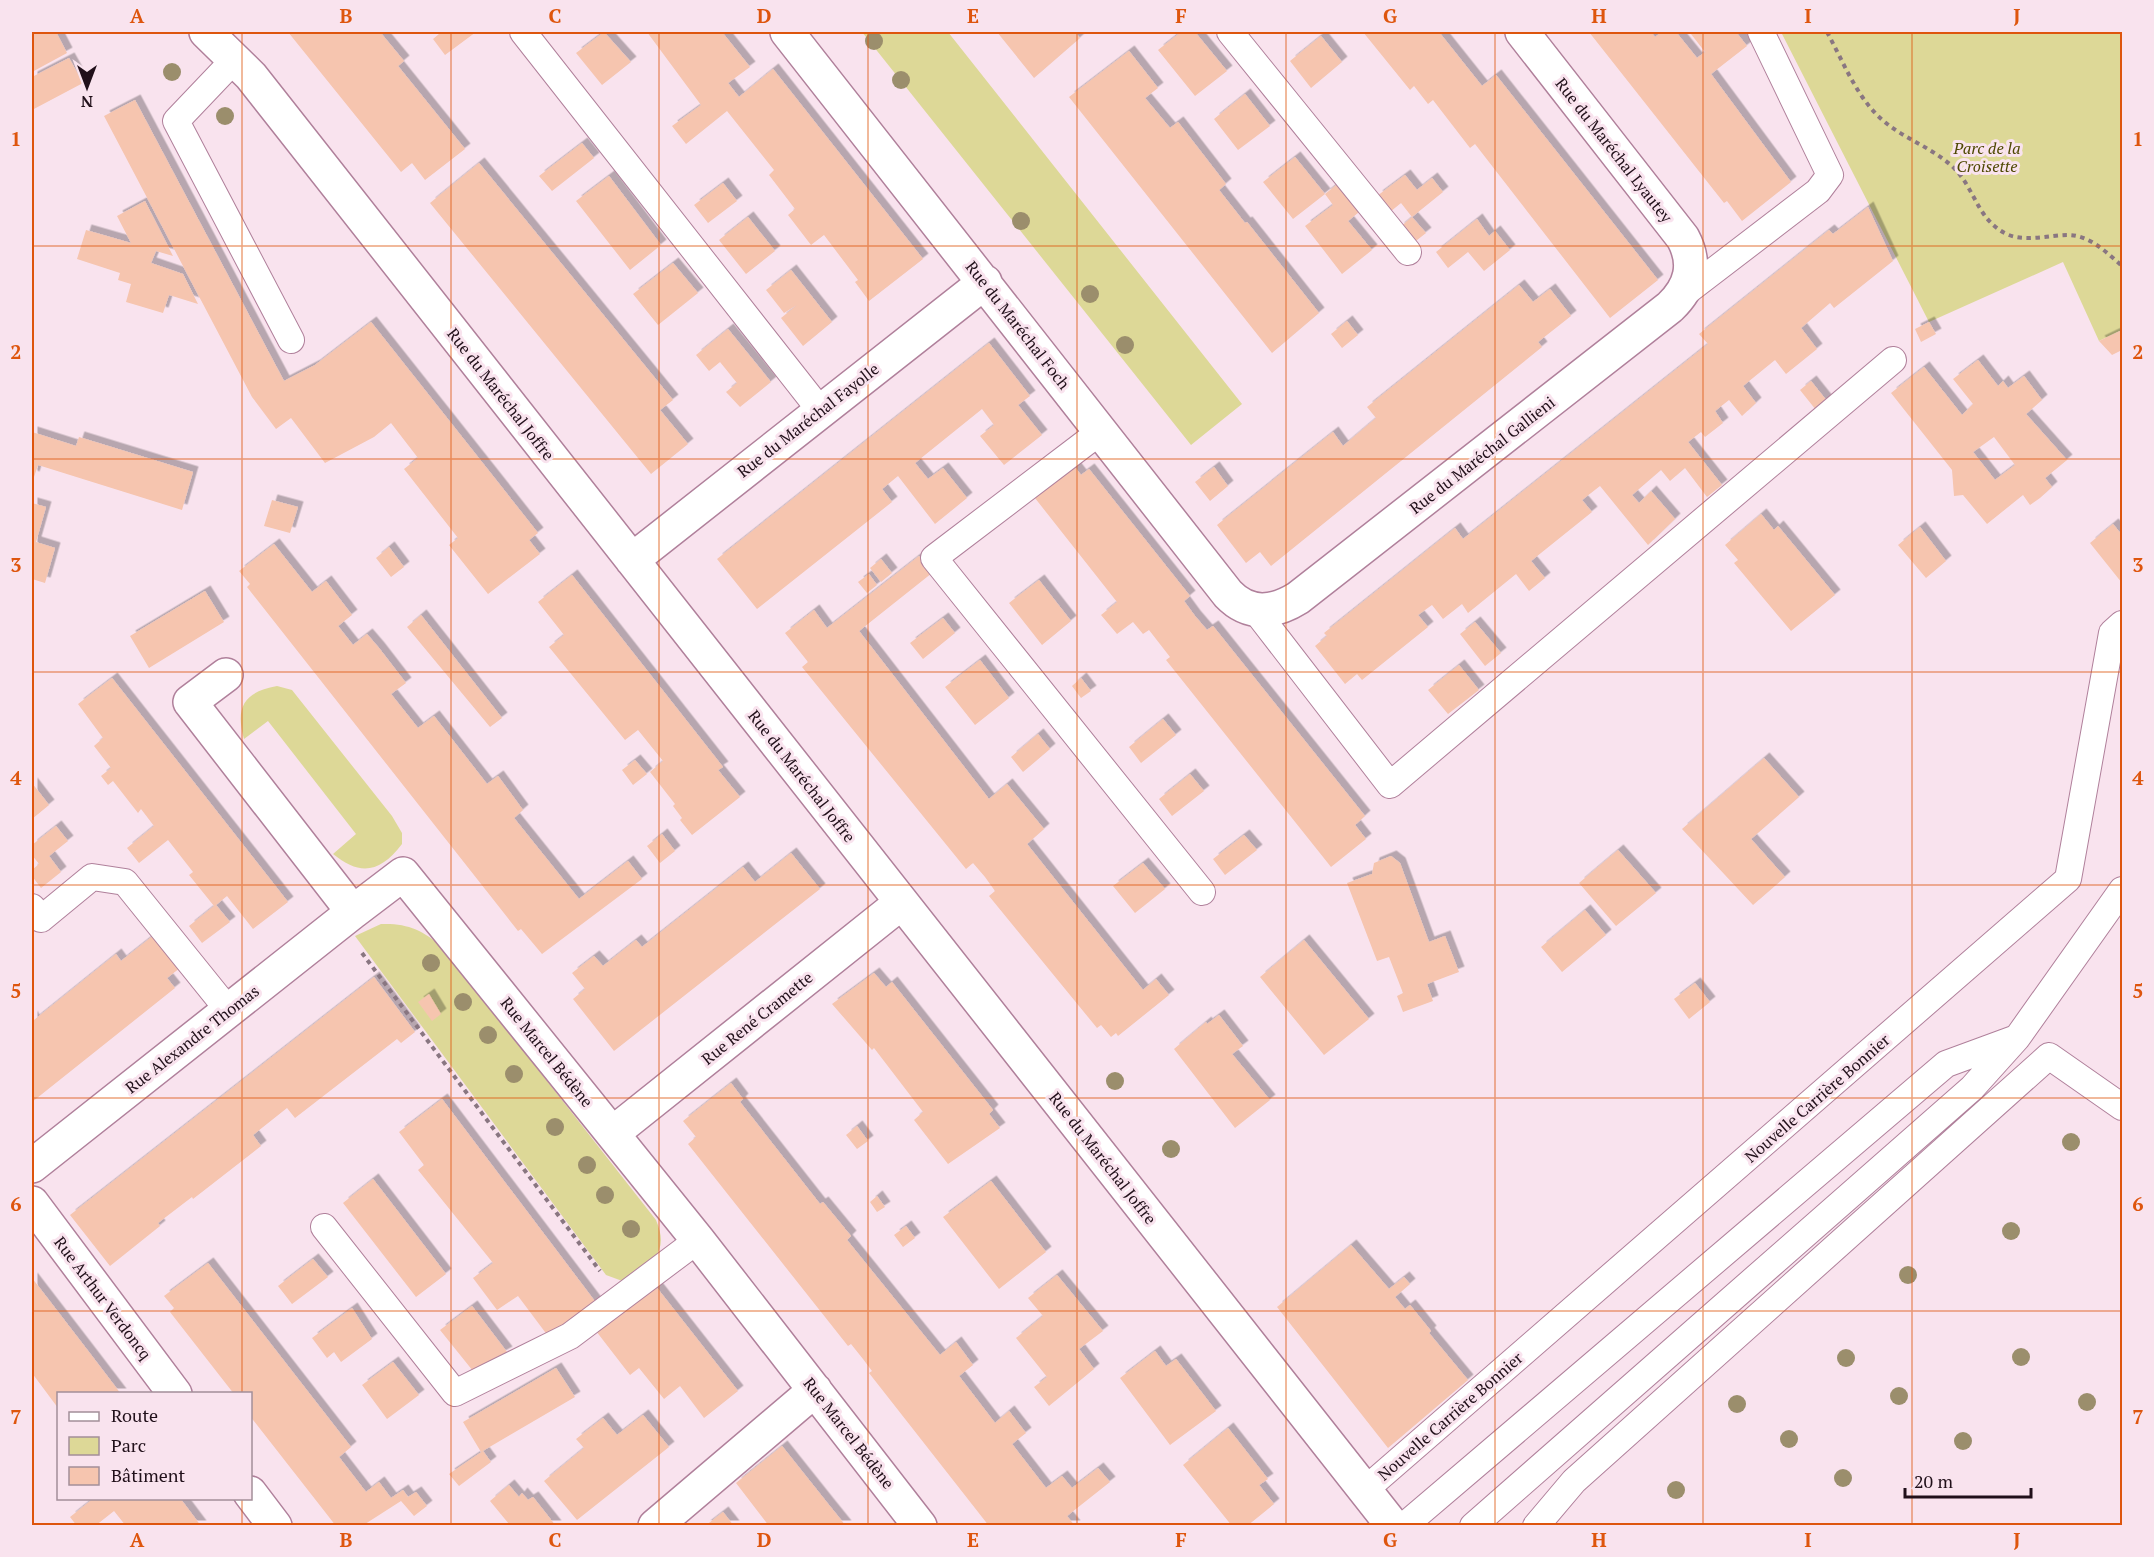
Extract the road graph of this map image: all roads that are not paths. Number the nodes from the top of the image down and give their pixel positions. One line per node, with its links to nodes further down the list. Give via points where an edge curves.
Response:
1 (206, 32): 7 (street, Rue du Maréchal Joffre)
2 (523, 32): 13 (lane)
3 (787, 32): 9 (street, Rue du Maréchal Foch)
4 (1230, 32): 8 (lane)
5 (1522, 32): 10 (street, Rue du Maréchal Lyautey, via 1683,238 1690,254)
6 (1761, 32): 10 (lane, via 1830,175 1818,191)
7 (235, 59): 11 (lane, via 176,121); 15 (street, Rue du Maréchal Joffre)
8 (1408, 252)
9 (985, 282): 13 (street, Rue du Maréchal Fayolle); 14 (street, Rue du Maréchal Foch)
10 (1686, 286): 16 (street, Rue du Maréchal Gallieni, via 1298,598 1278,609)
11 (291, 340)
12 (1893, 360): 16 (lane, via 1390,785)
13 (820, 410): 15 (street, Rue du Maréchal Fayolle)
14 (1101, 431): 16 (street, Rue du Maréchal Foch, via 1228,594 1236,603); 20 (lane, via 934,558)
15 (632, 560): 21 (street, Rue du Maréchal Joffre)
16 (1255, 610)
17 (2122, 624): 35 (lane, Nouvelle Carrière Bonnier, via 2112,633 2068,879)
18 (226, 675): 23 (street, via 190,702)
19 (2122, 890): 25 (lane)
20 (1202, 892)
21 (901, 903): 28 (street, Rue René Cramette); 35 (street, Rue du Maréchal Joffre)
22 (34, 917): 24 (lane, via 92,877 125,882)
23 (346, 917): 24 (street, Rue Alexandre Thomas); 28 (street, Rue Marcel Bédène, via 403,874)
24 (229, 1011): 29 (street, Rue Alexandre Thomas)
25 (2017, 1038): 26 (lane); 41 (lane, via 1946,1064); 42 (lane, via 1972,1088)
26 (2049, 1056): 27 (lane); 43 (lane, via 1574,1481)
27 (2122, 1107)
28 (613, 1133): 32 (street, Rue Marcel Bédène)
29 (32, 1166)
30 (32, 1203): 34 (street, Rue Arthur Verdoncq)
31 (324, 1227): 32 (lane, via 455,1393 570,1336)
32 (698, 1240): 33 (street, Rue Marcel Bédène)
33 (815, 1390): 38 (street); 39 (street, Rue Marcel Bédène)
34 (174, 1392)
35 (1366, 1489): 40 (street, Rue du Maréchal Joffre)
36 (252, 1496): 37 (street)
37 (275, 1526)
38 (655, 1526)
39 (920, 1526)
40 (1393, 1526)
41 (1404, 1526)
42 (1473, 1526)
43 (1536, 1526)

